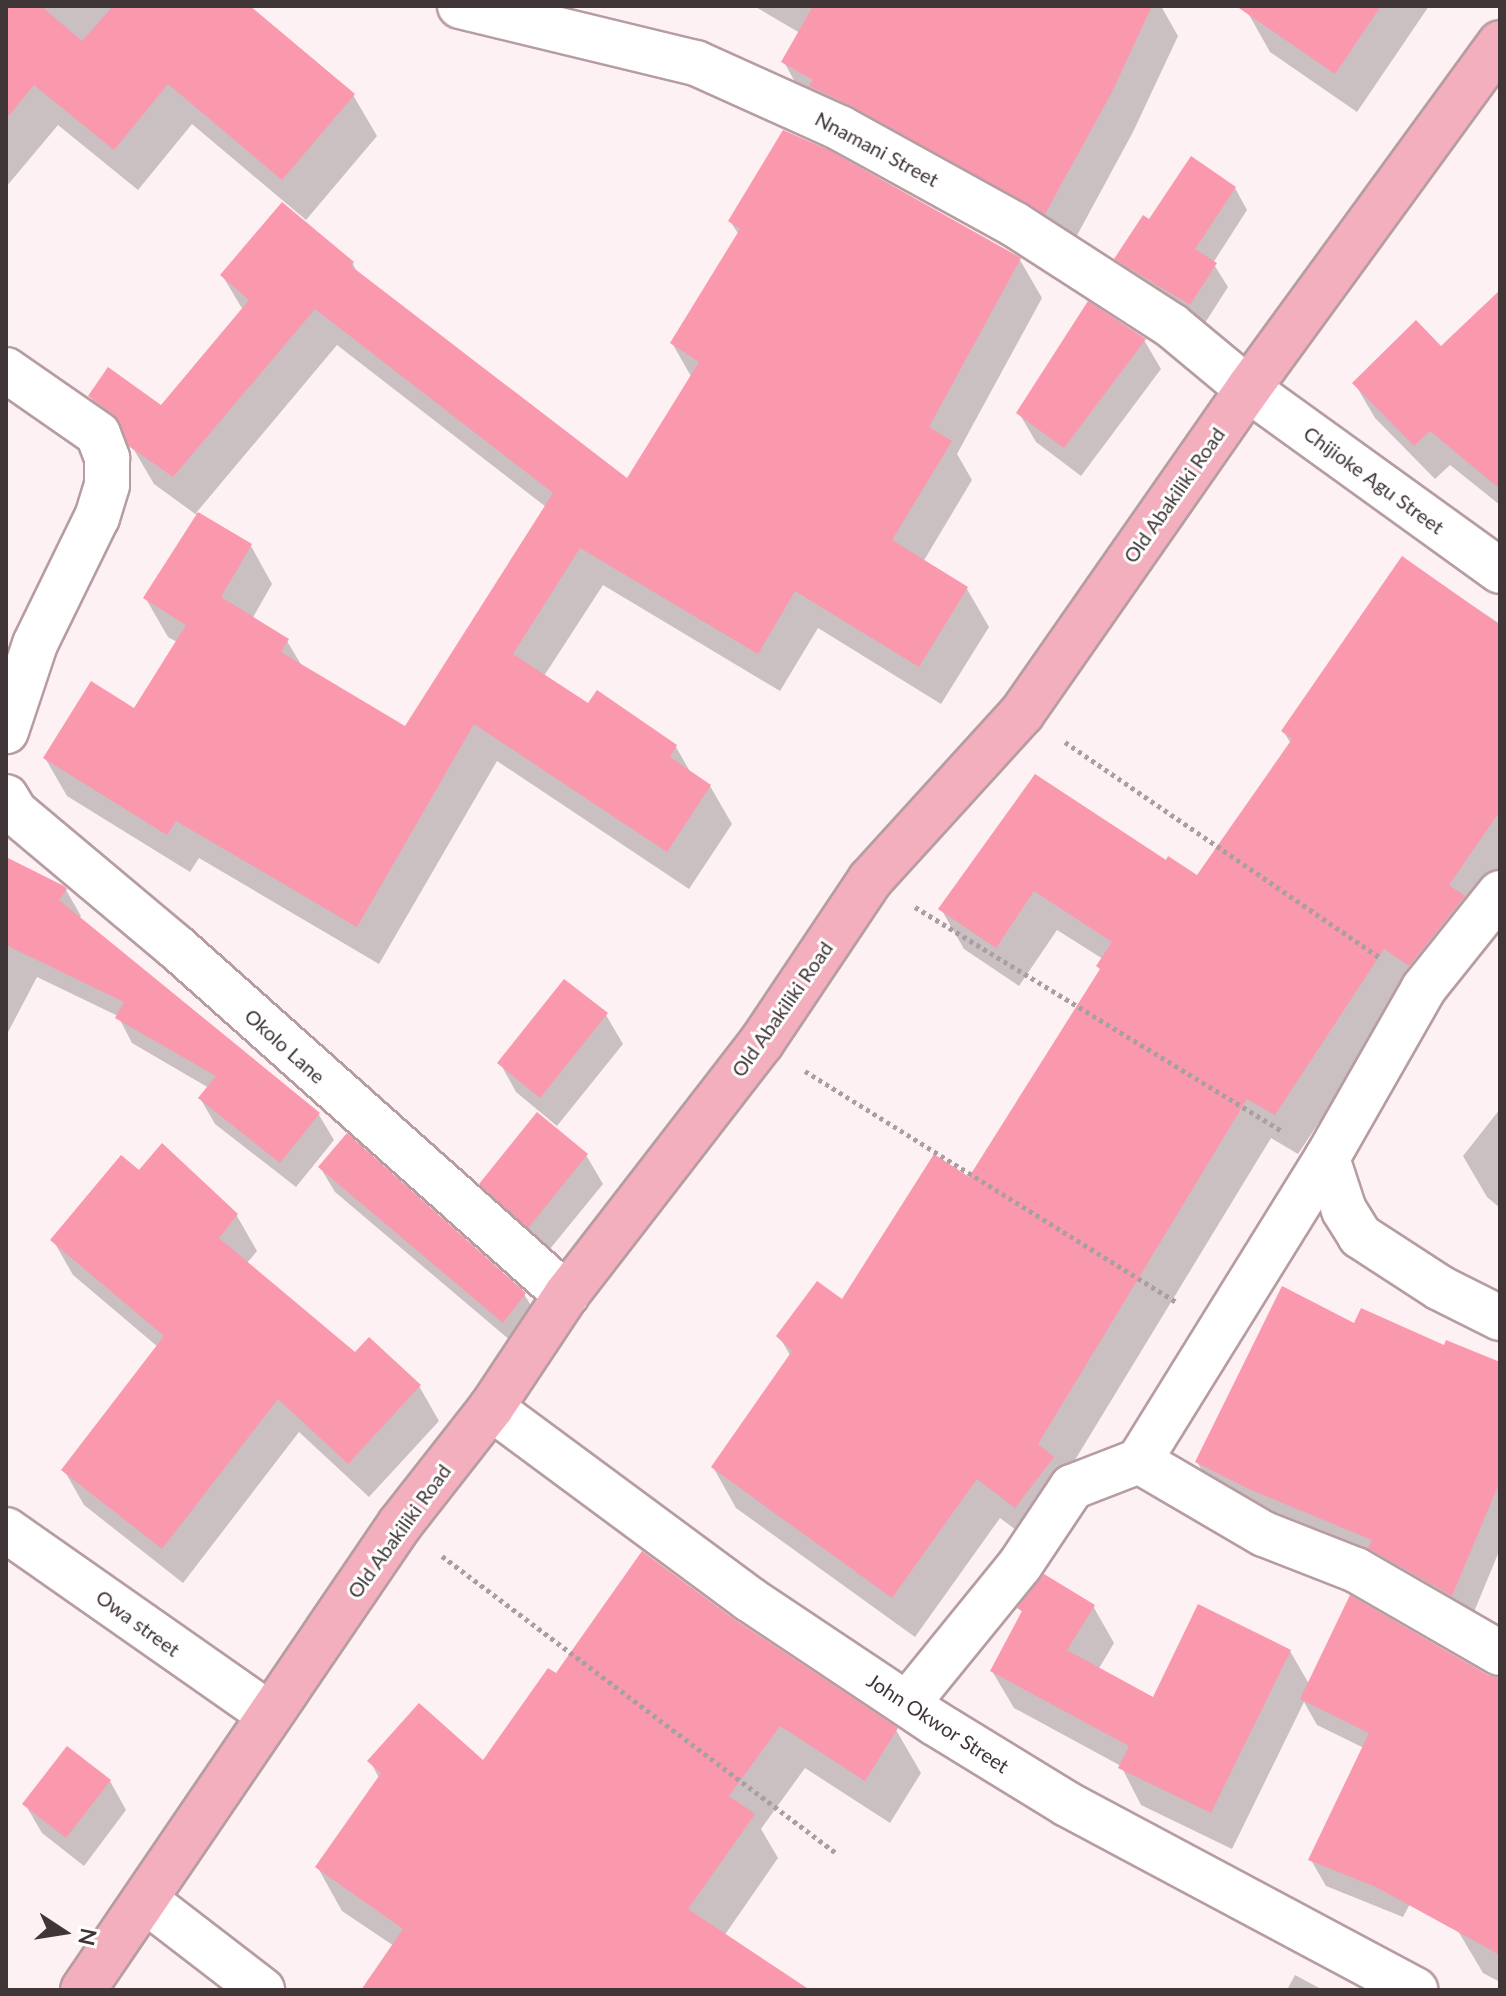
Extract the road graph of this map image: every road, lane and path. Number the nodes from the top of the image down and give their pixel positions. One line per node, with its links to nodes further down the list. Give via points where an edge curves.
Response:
1 (460, 6): 2 (street, Nnamani Street)
2 (521, 13): 5 (street, Nnamani Street, via 696,63 840,128 1090,272 1172,326)
3 (1500, 43): 5 (main road, Old Abakiliki Road)
4 (6, 370): 8 (street, via 98,434 107,458 107,485 97,517 35,644)
5 (1248, 389): 6 (street, Chijioke Agu Street); 7 (main road, Old Abakiliki Road)
6 (1500, 571)
7 (1022, 713): 10 (main road, Old Abakiliki Road); 12 (path)
8 (6, 731)
9 (6, 797): 15 (street, Okolo Lane, via 15,812 176,947)
10 (870, 880): 13 (main road, Old Abakiliki Road); 14 (path)
11 (1500, 893): 12 (street)
12 (1424, 988): 14 (street)
13 (761, 1043): 15 (main road, Old Abakiliki Road); 17 (path)
14 (1327, 1158): 16 (street, via 1344,1210 1360,1236 1440,1288); 17 (street)
15 (566, 1295): 18 (main road, Old Abakiliki Road)
16 (1500, 1318)
17 (1218, 1329): 19 (street)
18 (491, 1408): 20 (main road, Old Abakiliki Road); 23 (street, John Okwor Street, via 749,1599)
19 (1139, 1461): 22 (street, via 1264,1534 1356,1570); 23 (street, via 1072,1487 1020,1565)
20 (400, 1524): 24 (main road, Old Abakiliki Road); 25 (path)
21 (6, 1530): 24 (street, Owa street)
22 (1500, 1653)
23 (907, 1704): 29 (street, John Okwor Street, via 1067,1804)
24 (270, 1715): 26 (main road, Old Abakiliki Road)
25 (836, 1853)
26 (145, 1900): 27 (main road, Old Abakiliki Road); 28 (street)
27 (83, 1990)
28 (262, 1990)
29 (1416, 1990)

